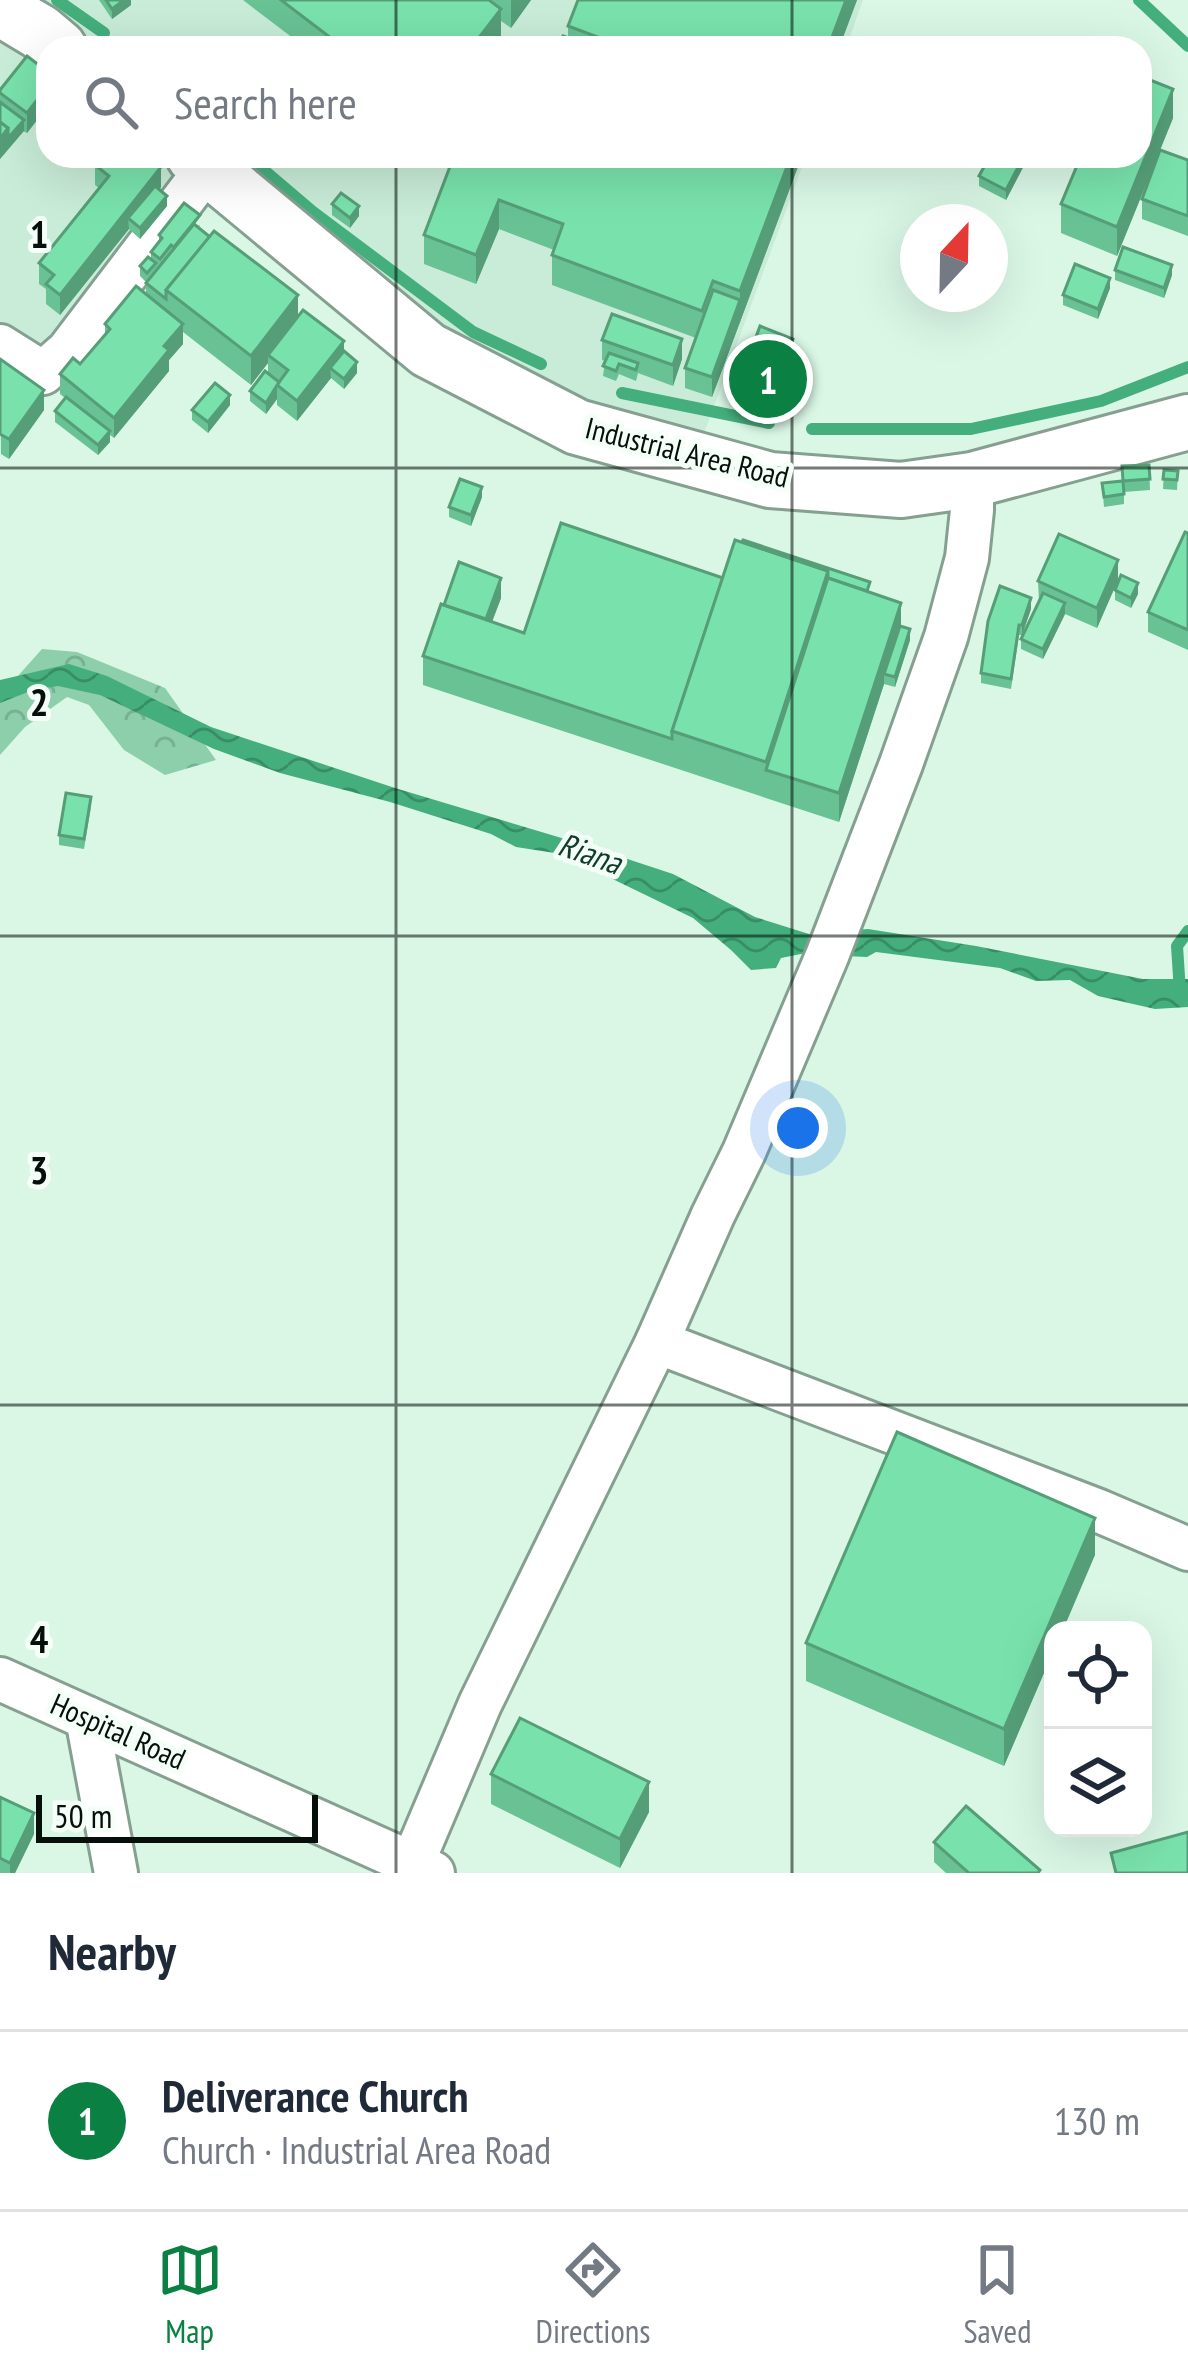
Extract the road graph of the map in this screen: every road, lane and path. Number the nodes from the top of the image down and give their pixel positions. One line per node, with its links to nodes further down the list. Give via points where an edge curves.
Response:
1 (0, 8): 2 (main road)
2 (45, 36)
3 (197, 168): 5 (street, via 68,351 43,373)
4 (208, 168): 7 (main road, Industrial Area Road, via 428,350 578,427 770,480 901,490)
5 (0, 346)
6 (1188, 422): 7 (main road, Industrial Area Road)
7 (972, 480): 8 (street, via 967,558 901,764 827,956)
8 (657, 1342): 9 (street); 12 (street, via 480,1705)
9 (1188, 1549)
10 (0, 1679): 11 (street, Hospital Road)
11 (87, 1718): 12 (street, Hospital Road); 13 (street)
12 (423, 1868)
13 (116, 1873)

